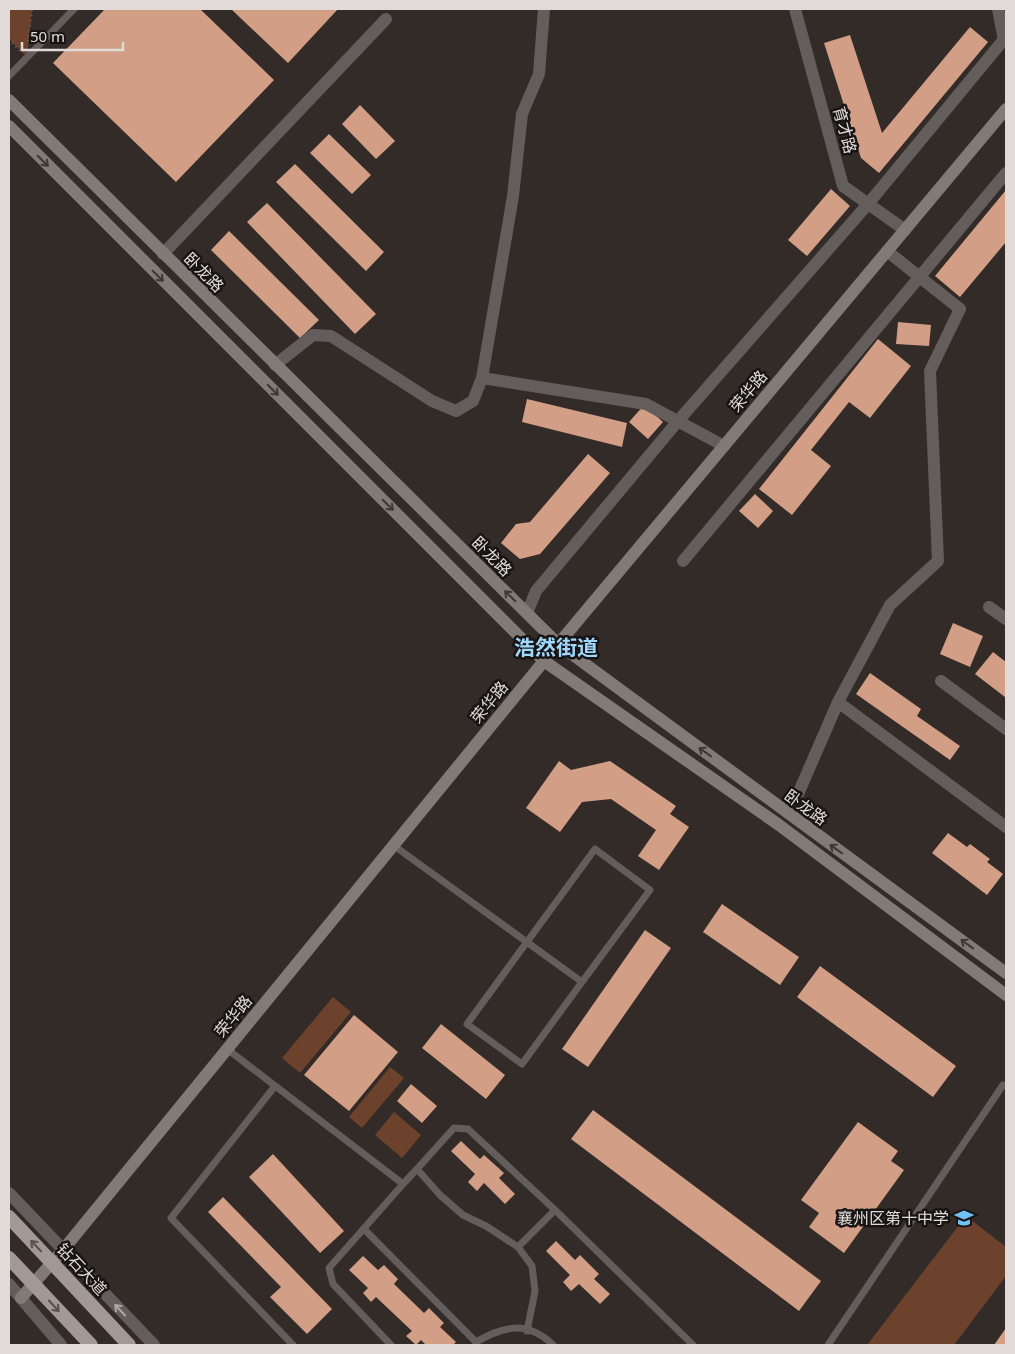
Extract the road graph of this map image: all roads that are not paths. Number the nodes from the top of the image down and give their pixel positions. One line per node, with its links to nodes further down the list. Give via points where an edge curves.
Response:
1 (74, 9): 7 (lane)
2 (544, 9): 18 (street, via 539,74 522,114 513,196)
3 (796, 9): 12 (street, 育才路, via 843,186)
4 (998, 9): 6 (street)
5 (386, 19): 15 (street)
6 (1005, 40): 12 (street)
7 (9, 76)
8 (9, 100): 15 (main road, 卧龙路)
9 (1006, 109): 13 (main road, 荣华路)
10 (9, 126): 26 (main road, 卧龙路, one-way to 26)
11 (1006, 173): 16 (street)
12 (868, 204): 13 (street, 育才路); 19 (street)
13 (904, 230): 14 (main road, 荣华路)
14 (887, 250): 16 (street); 20 (main road, 荣华路)
15 (163, 254): 17 (main road, 卧龙路)
16 (921, 278): 21 (street); 28 (street, via 960,309 930,371 938,561 890,605)
17 (276, 365): 18 (street, via 313,335 330,336 432,401 456,411 473,401); 23 (main road, 卧龙路, one-way to 17)
18 (482, 378): 19 (street, via 646,404)
19 (678, 421): 20 (street); 23 (street, via 536,591)
20 (724, 446): 25 (main road, 荣华路)
21 (683, 561)
22 (989, 607): 24 (street)
23 (527, 613): 25 (main road, 卧龙路)
24 (1006, 619)
25 (558, 644): 26 (main road, 荣华路); 34 (main road, 卧龙路, one-way to 25)
26 (544, 660): 32 (main road, 荣华路); 36 (main road, 卧龙路, via 778,825)
27 (942, 681): 29 (street)
28 (838, 702): 30 (street); 31 (street)
29 (1006, 729)
30 (794, 801)
31 (1006, 828)
32 (393, 845): 33 (lane); 37 (main road, 荣华路)
33 (528, 943): 35 (lane); 35 (lane, via 467,1024 522,1064); 35 (lane, via 595,850 650,890)
34 (1006, 973)
35 (582, 982)
36 (1006, 995)
37 (227, 1049): 39 (lane); 47 (main road, 荣华路)
38 (1003, 1085): 63 (lane)
39 (275, 1086): 41 (lane); 59 (lane, via 171,1218)
40 (417, 1169): 41 (lane); 43 (lane, via 454,1128 468,1129); 46 (lane, via 463,1215)
41 (404, 1184): 45 (lane)
42 (9, 1193): 47 (street)
43 (555, 1210): 46 (lane); 62 (lane)
44 (9, 1217): 49 (highway, 钻石大道, one-way to 44)
45 (364, 1229): 54 (lane); 60 (lane, via 329,1268 333,1284)
46 (518, 1247): 53 (lane, via 532,1266 535,1291)
47 (63, 1250): 49 (main road, 荣华路); 58 (street, one-way to 47)
48 (9, 1258): 51 (highway)
49 (52, 1262): 51 (main road, 荣华路); 57 (highway, 钻石大道)
50 (9, 1284): 52 (street)
51 (33, 1284): 52 (main road, 荣华路); 56 (highway, one-way to 56)
52 (21, 1298): 55 (street)
53 (526, 1331): 54 (lane, via 514,1327 496,1331); 61 (lane, via 545,1338)
54 (476, 1344)
55 (61, 1345)
56 (91, 1345)
57 (129, 1345)
58 (154, 1345)
59 (293, 1345)
60 (391, 1345)
61 (553, 1345)
62 (693, 1345)
63 (828, 1345)

